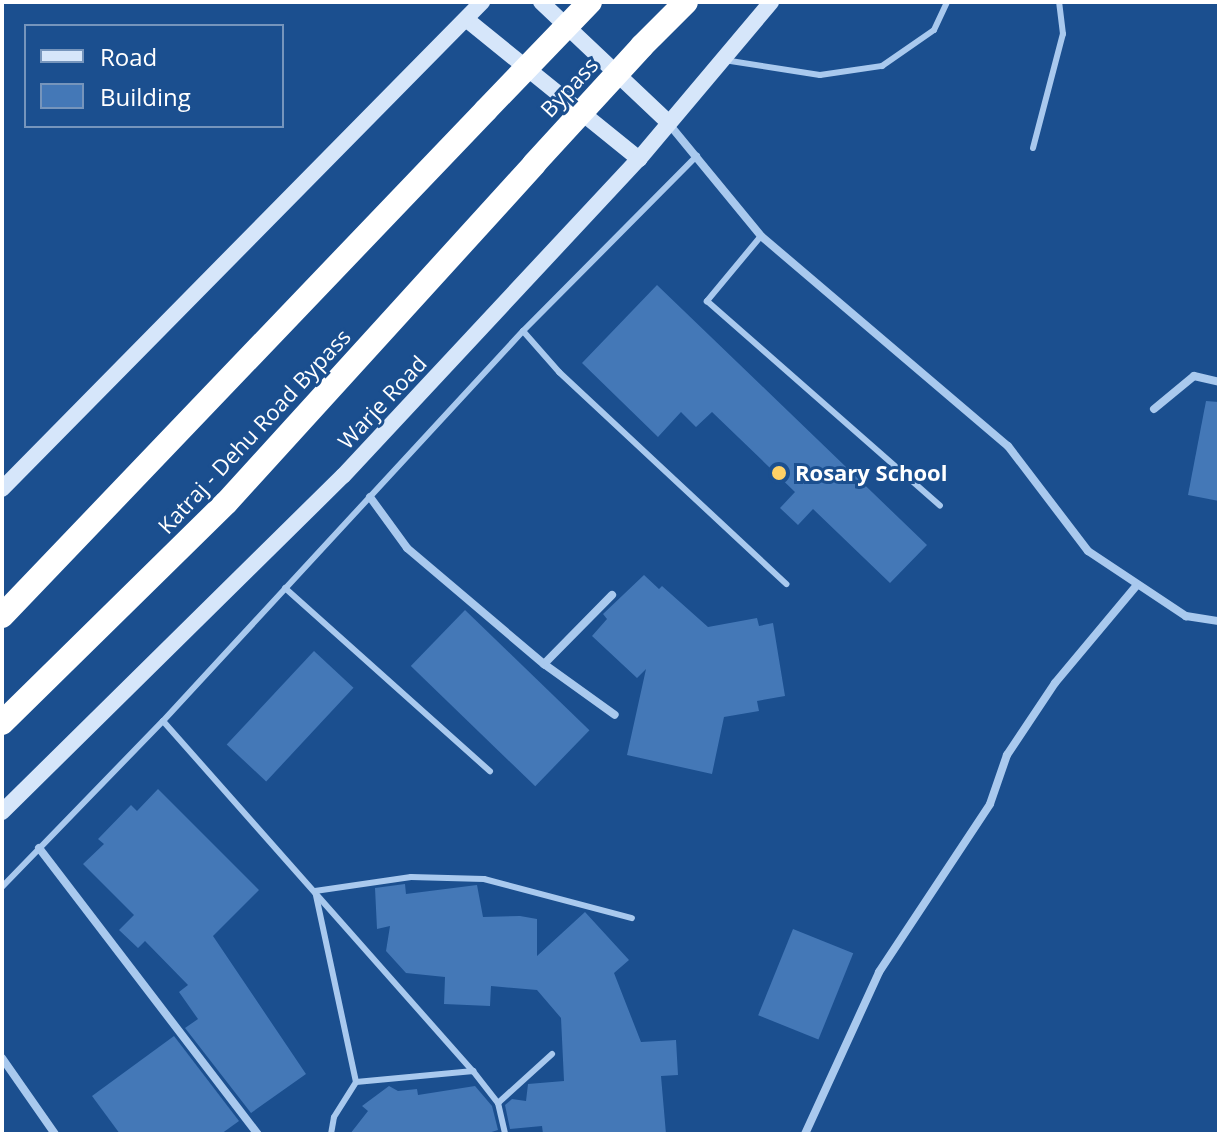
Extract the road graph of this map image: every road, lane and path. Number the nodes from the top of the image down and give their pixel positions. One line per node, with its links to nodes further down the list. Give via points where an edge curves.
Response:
1 (482, 2): 8 (street)
2 (541, 2): 10 (street)
3 (590, 2): 26 (highway, Bypass, bridge)
4 (686, 2): 14 (highway, Bypass, bridge)
5 (771, 2): 9 (street, Warje Road)
6 (947, 2): 9 (lane, via 934,30 882,66 820,75)
7 (1059, 2): 11 (lane, via 1063,34)
8 (466, 19): 13 (street); 19 (street)
9 (721, 60): 10 (street, Warje Road)
10 (669, 123): 12 (street); 13 (street, Warje Road)
11 (1033, 148)
12 (697, 156): 15 (street); 16 (lane)
13 (639, 159): 33 (street, Warje Road, via 343,476)
14 (534, 164): 31 (highway, Katraj - Dehu Road Bypass, via 226,503)
15 (761, 236): 21 (lane, via 707,301); 23 (street, via 1008,446 1088,551)
16 (523, 331): 20 (lane); 22 (lane, via 559,372)
17 (1219, 382): 18 (street, via 1194,376)
18 (1154, 409)
19 (2, 489)
20 (370, 497): 24 (lane); 28 (street, via 407,548)
21 (940, 506)
22 (786, 584)
23 (1136, 586): 27 (street, via 1186,616); 47 (street, via 1055,683 1007,755 990,804 879,972)
24 (285, 588): 30 (lane); 32 (lane)
25 (612, 595): 28 (street)
26 (2, 616)
27 (1219, 621)
28 (544, 664): 29 (street)
29 (615, 715)
30 (163, 721): 34 (lane); 36 (lane)
31 (2, 723)
32 (490, 771)
33 (2, 812)
34 (39, 848): 35 (lane); 44 (street)
35 (2, 887)
36 (315, 891): 37 (lane, via 411,877 484,879); 40 (lane); 41 (lane)
37 (632, 918)
38 (552, 1054): 42 (lane)
39 (2, 1058): 43 (street)
40 (473, 1071): 41 (lane); 42 (lane)
41 (356, 1082): 45 (lane, via 334,1117)
42 (498, 1103): 46 (lane)
43 (55, 1134)
44 (258, 1134)
45 (331, 1134)
46 (505, 1134)
47 (805, 1134)

